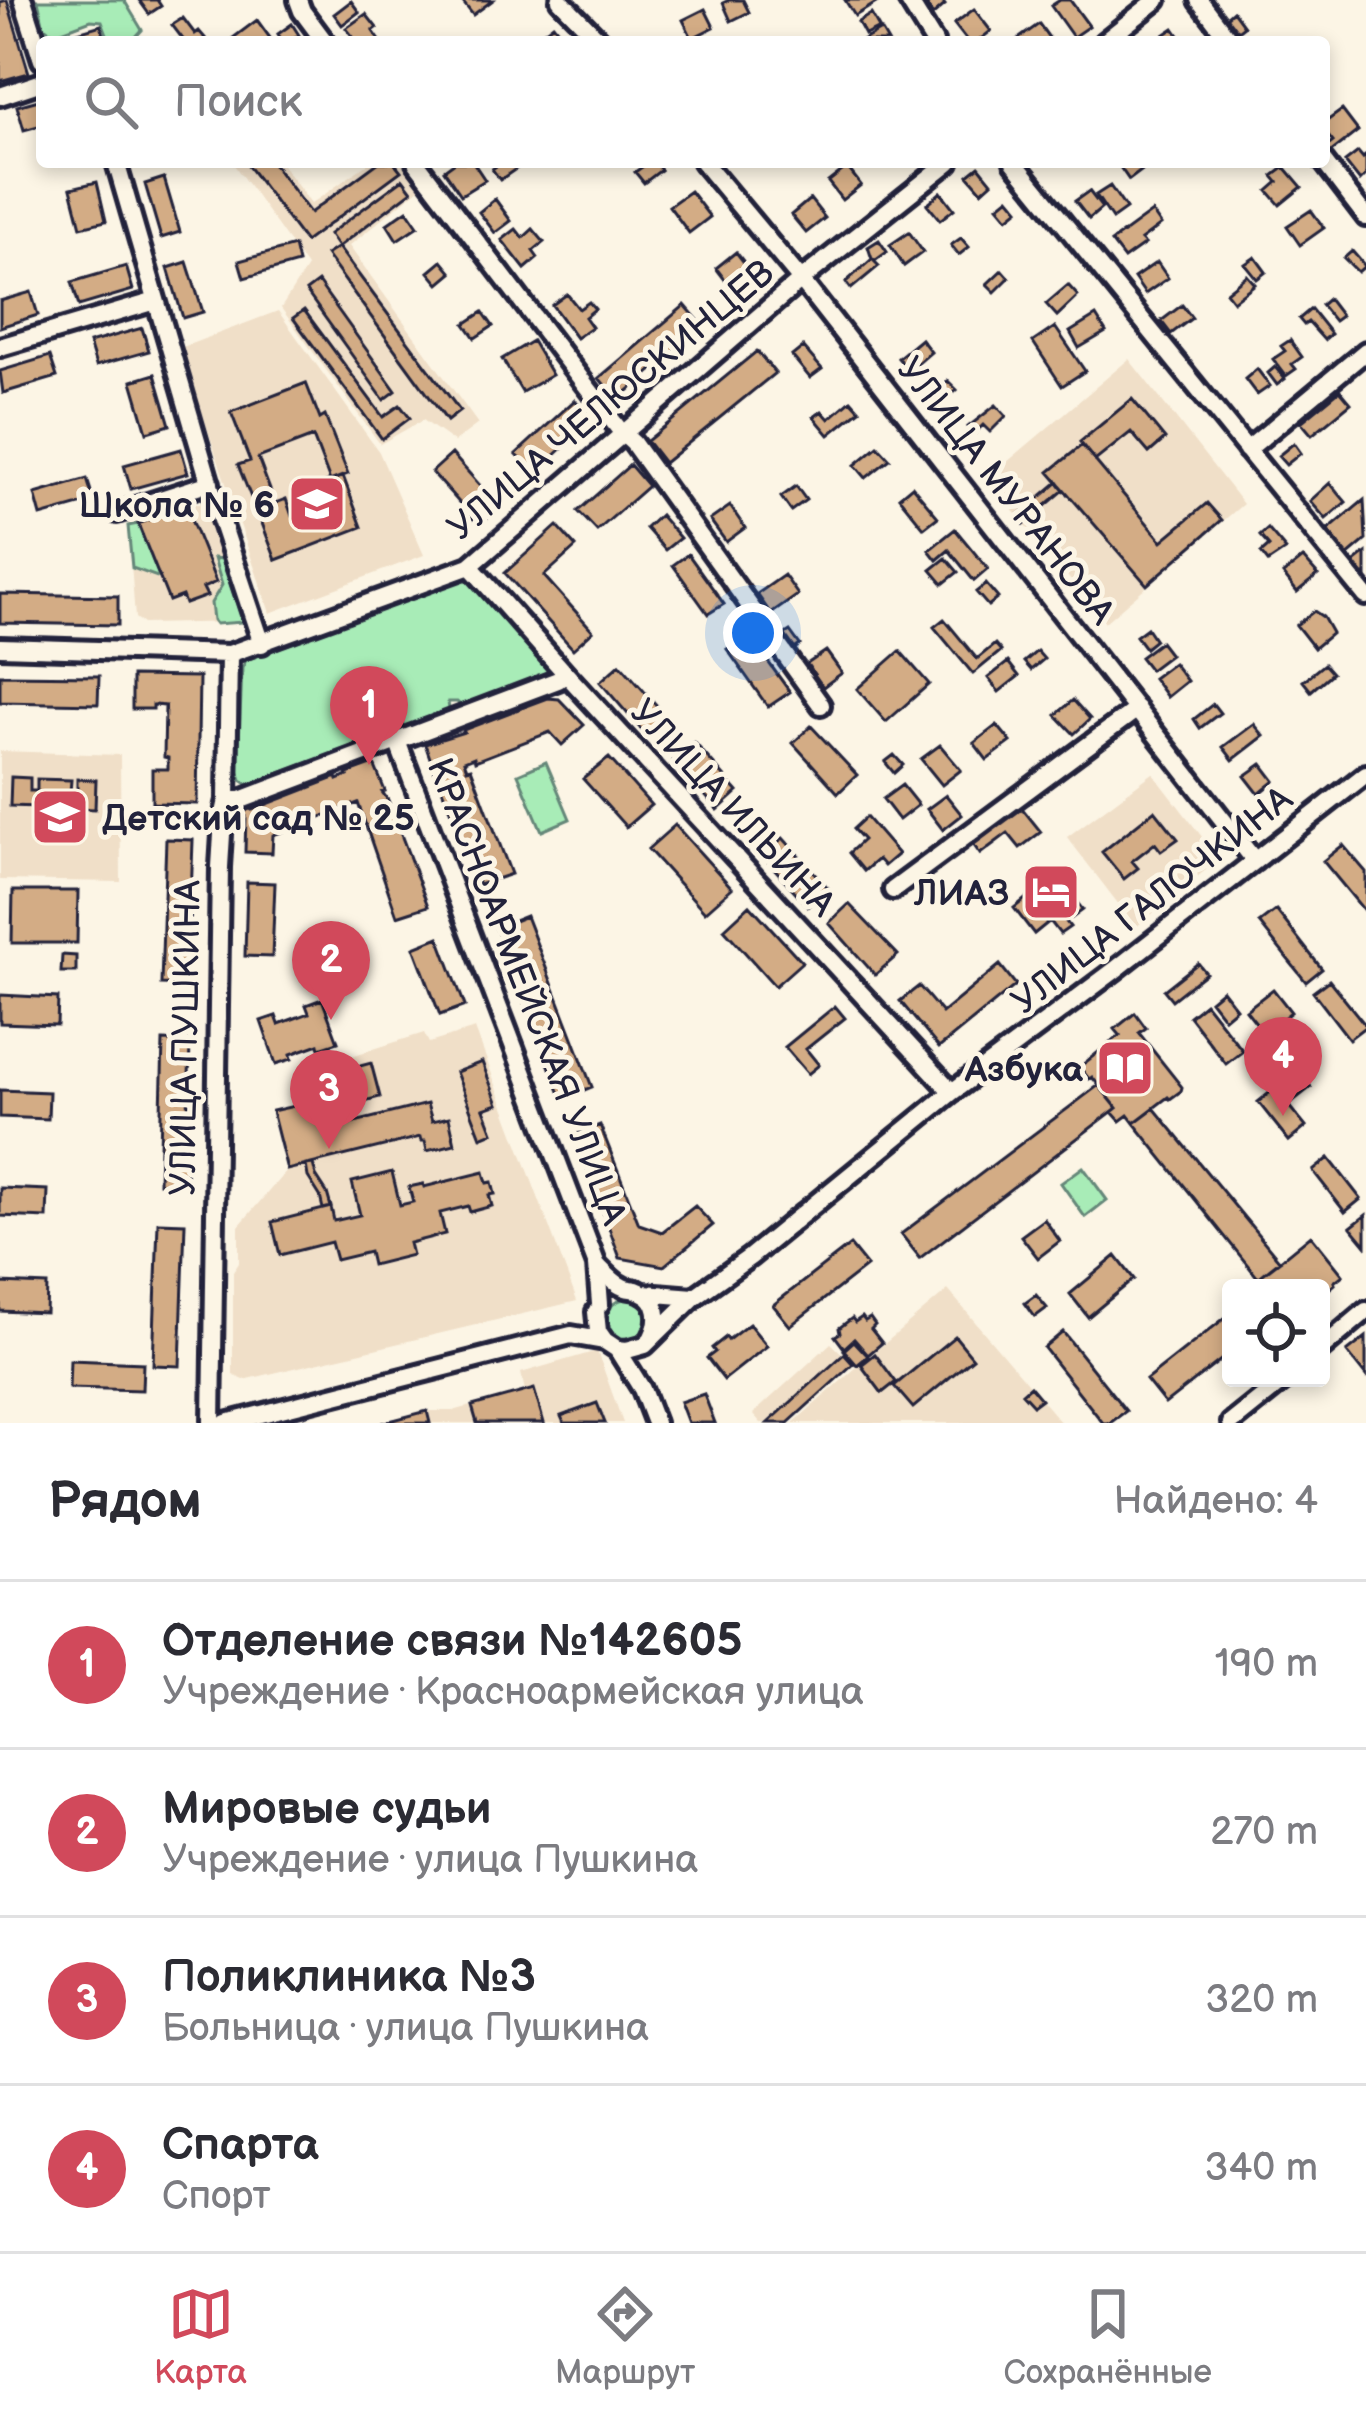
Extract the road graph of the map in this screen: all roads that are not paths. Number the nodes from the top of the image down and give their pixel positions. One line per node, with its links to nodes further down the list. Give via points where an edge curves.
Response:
1 (23, 0): 12 (street)
2 (298, 0): 7 (street)
3 (560, 0): 8 (street)
4 (908, 0): 9 (street)
5 (1157, 0): 10 (street)
6 (1199, 0): 11 (street)
7 (321, 36)
8 (595, 36)
9 (930, 36)
10 (1112, 36)
11 (1226, 36)
12 (36, 41)
13 (36, 84): 14 (street)
14 (0, 95)
15 (118, 168): 23 (street)
16 (421, 168): 26 (street)
17 (708, 168): 22 (street, УЛИЦА МУРАНОВА)
18 (941, 168): 22 (street, УЛИЦА ЧЕЛЮСКИНЦЕВ)
19 (1019, 168): 27 (street)
20 (1329, 168): 21 (street)
21 (1366, 217)
22 (801, 280): 26 (street, УЛИЦА ЧЕЛЮСКИНЦЕВ); 37 (street, УЛИЦА МУРАНОВА)
23 (156, 301): 24 (street); 28 (street)
24 (0, 347)
25 (1366, 351): 27 (street)
26 (622, 433): 30 (street, УЛИЦА ЧЕЛЮСКИНЦЕВ); 36 (street)
27 (1247, 449): 31 (street)
28 (210, 483): 29 (street); 32 (street)
29 (117, 513)
30 (470, 566): 32 (street, УЛИЦА ЧЕЛЮСКИНЦЕВ); 35 (street, УЛИЦА ИЛЬИНА)
31 (1366, 596)
32 (262, 644): 34 (street, УЛИЦА ЧЕЛЮСКИНЦЕВ)
33 (0, 647): 34 (street, УЛИЦА ЧЕЛЮСКИНЦЕВ)
34 (229, 655): 40 (street, УЛИЦА ПУШКИНА)
35 (566, 674): 38 (street); 43 (street, УЛИЦА ИЛЬИНА)
36 (821, 705)
37 (1137, 710): 41 (street, УЛИЦА МУРАНОВА); 42 (street)
38 (397, 741): 40 (street); 44 (street, КРАСНОАРМЕЙСКАЯ УЛИЦА)
39 (1366, 775): 41 (street, УЛИЦА ГАЛОЧКИНА)
40 (226, 800): 56 (street, УЛИЦА ПУШКИНА)
41 (1256, 861): 43 (street, УЛИЦА ГАЛОЧКИНА)
42 (893, 890)
43 (952, 1092): 47 (street, УЛИЦА ГАЛОЧКИНА)
44 (597, 1265): 45 (street); 48 (street)
45 (624, 1289): 46 (street); 48 (street)
46 (644, 1293): 47 (street); 51 (street, via 658,1313)
47 (694, 1297): 51 (street, УЛИЦА ГАЛОЧКИНА)
48 (598, 1308): 50 (street); 53 (street, via 598,1331)
49 (1366, 1311): 52 (street)
50 (571, 1335): 53 (street); 57 (street)
51 (648, 1341): 53 (street, via 635,1349); 55 (street)
52 (1330, 1341)
53 (611, 1345): 55 (street)
54 (1276, 1387): 59 (street)
55 (642, 1389): 58 (street)
56 (212, 1423)
57 (226, 1423)
58 (655, 1423)
59 (1231, 1423)

